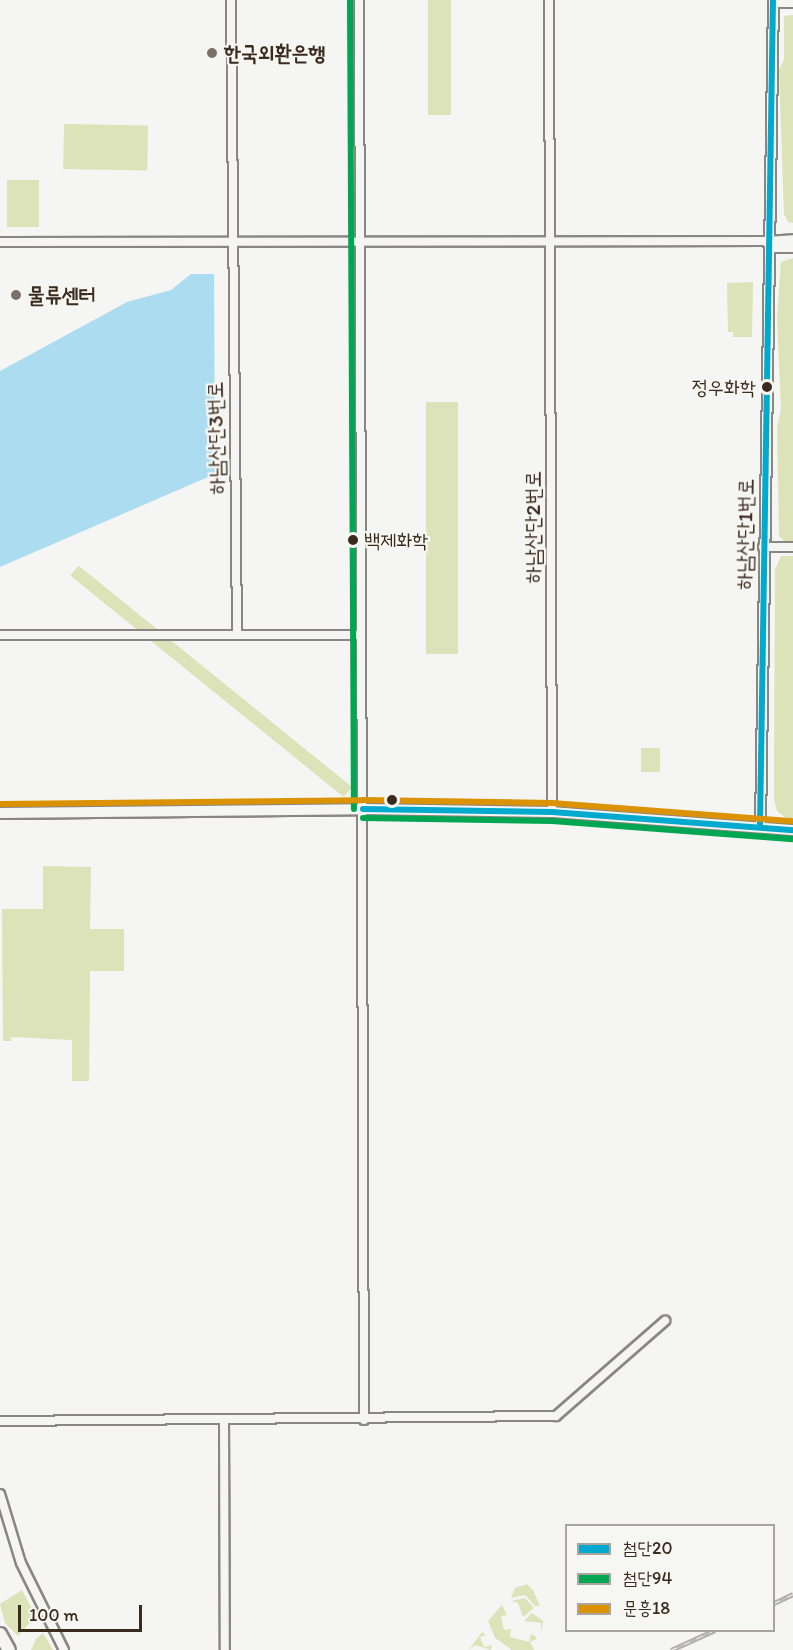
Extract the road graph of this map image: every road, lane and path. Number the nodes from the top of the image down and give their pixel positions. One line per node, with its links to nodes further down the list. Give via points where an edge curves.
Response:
1 (231, 0): 9 (street, 하남산단3번로)
2 (359, 0): 10 (street)
3 (549, 0): 11 (street, 하남산단2번로)
4 (773, 2): 5 (street); 7 (street, 하남산단1번로)
5 (793, 3)
6 (793, 239): 7 (street)
7 (766, 241): 11 (street); 12 (street, via 772,247); 13 (street, 하남산단1번로)
8 (0, 242): 9 (street)
9 (231, 242): 10 (street); 15 (street, 하남산단3번로)
10 (362, 242): 11 (street); 17 (street)
11 (550, 242): 19 (street, 하남산단2번로)
12 (793, 247)
13 (763, 547): 14 (street); 21 (street, 하남산단1번로)
14 (793, 548)
15 (237, 634): 16 (street); 17 (street)
16 (0, 635)
17 (361, 635): 18 (street)
18 (363, 809): 19 (main road); 20 (main road); 25 (street)
19 (552, 812): 21 (main road)
20 (0, 813)
21 (760, 826): 22 (main road)
22 (793, 830)
23 (664, 1321): 25 (street, via 556,1416)
24 (224, 1419): 25 (street); 26 (street); 31 (street)
25 (364, 1420)
26 (0, 1421)
27 (0, 1494): 30 (street, via 21,1563)
28 (0, 1634): 29 (highway)
29 (9, 1650)
30 (64, 1650)
31 (225, 1650)

